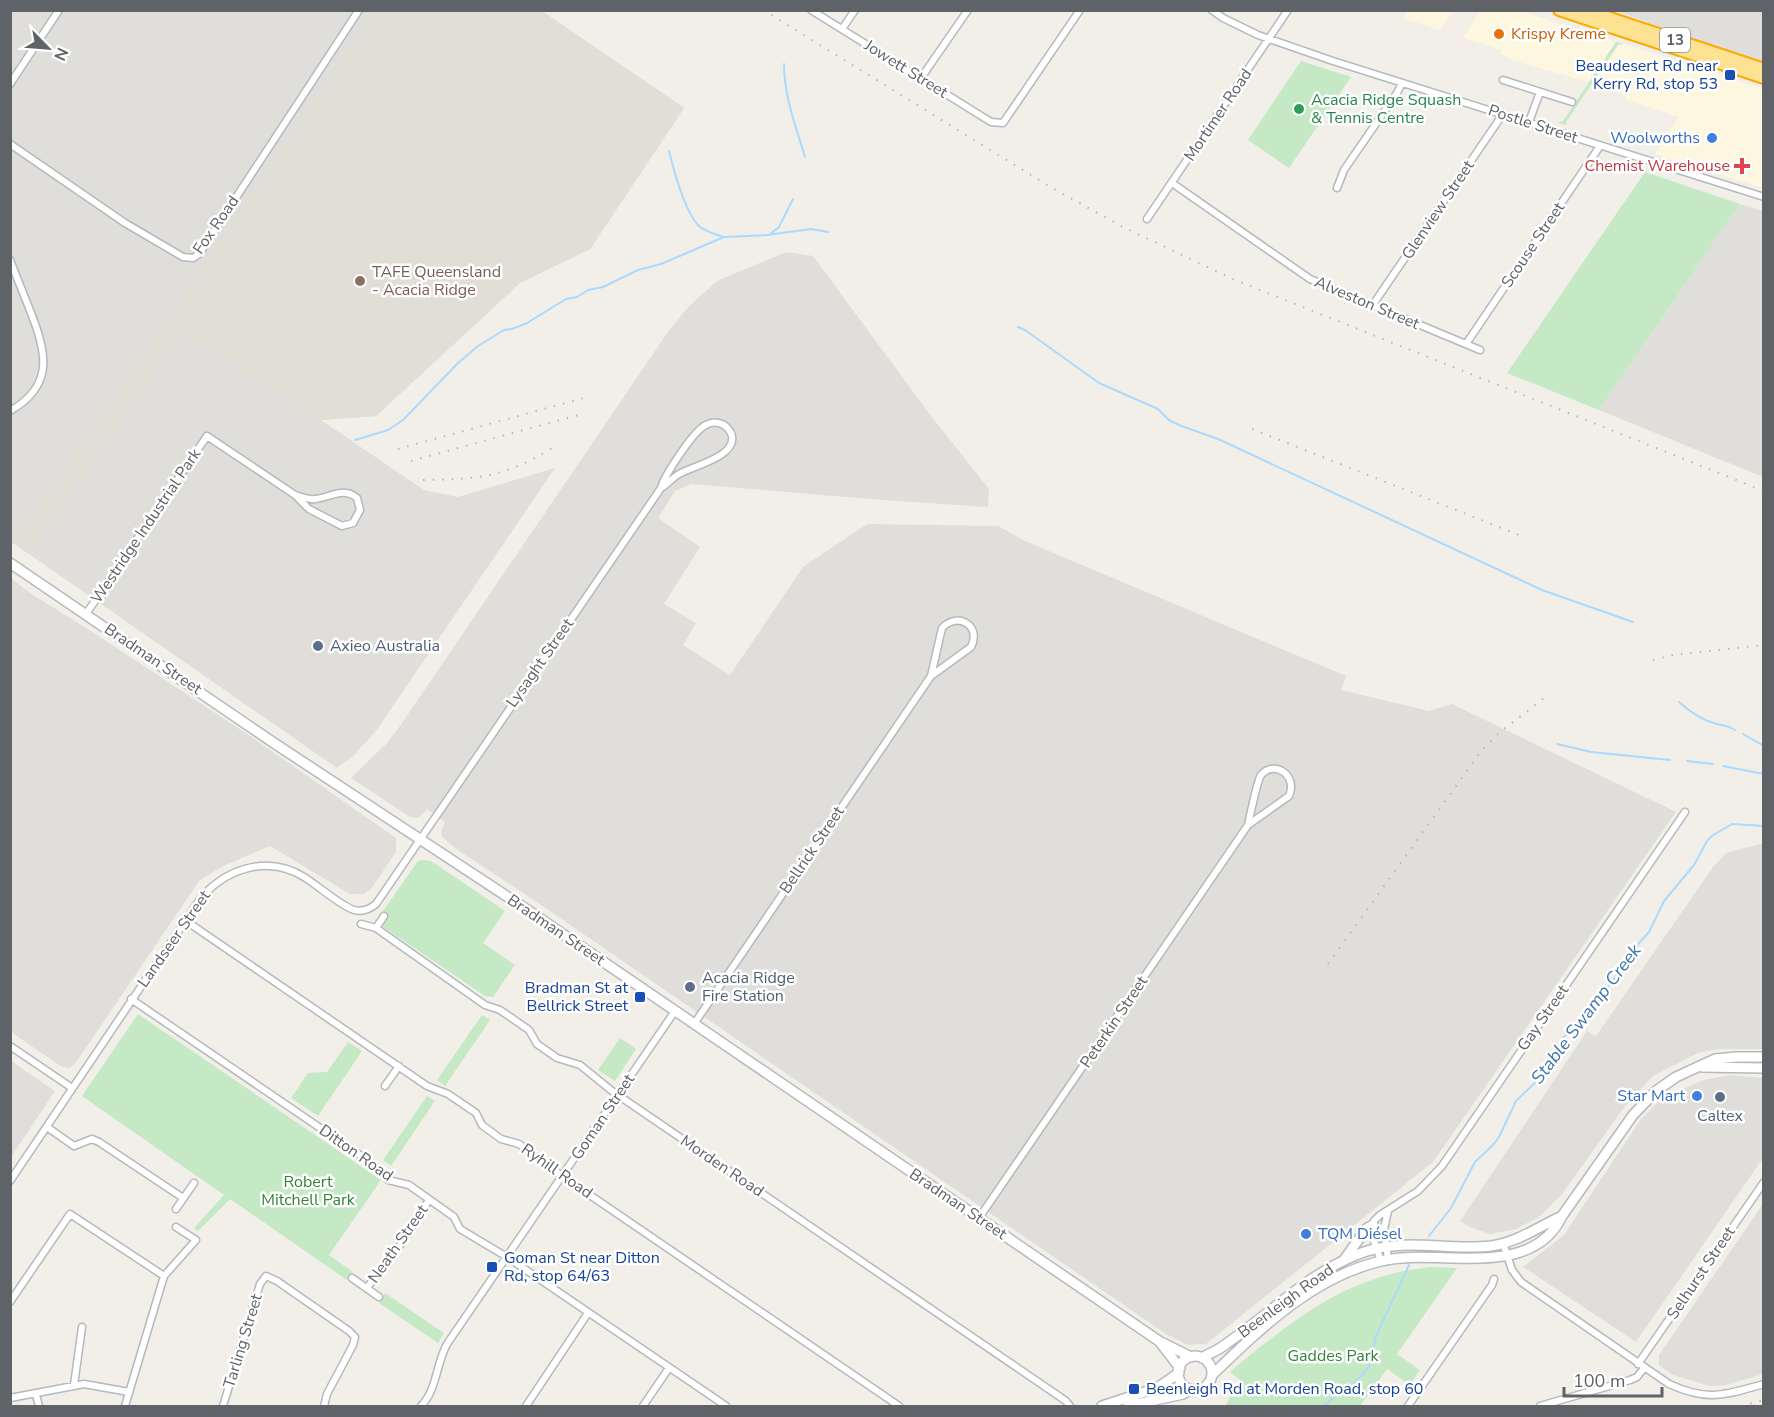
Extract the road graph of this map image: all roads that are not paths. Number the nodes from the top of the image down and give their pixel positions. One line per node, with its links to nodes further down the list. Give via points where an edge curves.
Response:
1 (59, 10): 18 (street)
2 (359, 10): 23 (street, Fox Road, via 193,258 183,257 125,223)
3 (811, 10): 11 (street, Jowett Street)
4 (855, 10): 11 (street)
5 (968, 10): 14 (street)
6 (1080, 10): 14 (street, Jowett Street, via 1003,123 991,122)
7 (1212, 10): 12 (street, Postle Street)
8 (1288, 10): 12 (street, Mortimer Road)
9 (1559, 10): 15 (highway, 13)
10 (1586, 10): 13 (highway, 13)
11 (842, 29): 14 (street, Jowett Street)
12 (1269, 39): 17 (street, Postle Street); 25 (street, Mortimer Road)
13 (1764, 69)
14 (921, 78)
15 (1764, 78)
16 (1503, 81): 19 (street)
17 (1402, 83): 21 (street, Postle Street); 26 (street, via 1344,170)
18 (10, 84)
19 (1540, 92): 20 (street); 22 (street)
20 (1572, 102)
21 (1503, 114): 22 (street, Postle Street); 30 (street, Glenview Street)
22 (1529, 122): 24 (street, Postle Street)
23 (10, 144)
24 (1600, 146): 27 (street, Postle Street); 31 (street, Scouse Street)
25 (1172, 183): 28 (street, Mortimer Road); 30 (street, Alveston Street, via 1310,279)
26 (1337, 188)
27 (1764, 197)
28 (1146, 219)
29 (10, 260): 33 (street, via 39,335 44,367 37,387 22,405)
30 (1372, 306): 31 (street, Alveston Street)
31 (1466, 344): 32 (street, Alveston Street)
32 (1480, 350)
33 (10, 411)
34 (661, 488): 34 (street, Lysaght Street, via 663,479 703,426 713,423 726,427 732,441 725,453 680,474); 41 (street, Lysaght Street)
35 (296, 495): 35 (street, Westridge Industrial Park, via 313,500 350,493 357,498 360,510 353,523 342,526 309,509); 37 (street, Westridge Industrial Park, via 207,436)
36 (10, 563): 37 (main road, Bradman Street)
37 (86, 614): 41 (main road, Bradman Street)
38 (931, 676): 38 (street, Bellrick Street, via 942,628 954,620 967,624 975,635 970,649); 48 (street, Bellrick Street)
39 (1685, 812): 65 (street, Gay Street, via 1442,1166 1418,1191)
40 (1248, 825): 40 (street, Peterkin Street, via 1260,777 1266,771 1284,772 1291,782 1289,796); 67 (street, Peterkin Street)
41 (421, 839): 43 (street, Landseer Street, via 368,909 351,909 292,871 261,866 236,871 218,881); 47 (main road, Bradman Street)
42 (384, 916): 45 (street)
43 (186, 921): 46 (street, Landseer Street); 51 (street, Ryhill Road)
44 (362, 924): 45 (street, Morden Road)
45 (376, 928): 56 (street, Morden Road, via 485,1005 500,1010 529,1030 537,1044 557,1058 580,1065)
46 (131, 999): 55 (street, Landseer Street); 63 (street, Ditton Road, via 373,1164 388,1180 409,1185)
47 (675, 1011): 48 (main road, Bradman Street); 56 (street, Goman Street)
48 (694, 1024): 67 (main road, Bradman Street)
49 (10, 1046): 55 (street)
50 (1764, 1057): 52 (main road, Beenleigh Road, via 1715,1059)
51 (399, 1066): 54 (street); 58 (street, Ryhill Road, via 448,1094 476,1113 482,1125 519,1144)
52 (1702, 1067): 53 (main road); 66 (main road, Beenleigh Road, via 1666,1084 1640,1106)
53 (1764, 1068)
54 (386, 1086)
55 (72, 1088): 57 (street, Landseer Street)
56 (618, 1095): 58 (street, Goman Street); 106 (street, Morden Road)
57 (47, 1127): 59 (street, Landseer Street); 62 (street, via 74,1146 92,1139 99,1142)
58 (562, 1176): 73 (street, Goman Street); 105 (street, Ryhill Road)
59 (10, 1181)
60 (1764, 1182): 87 (street, Selhurst Street)
61 (194, 1183): 62 (street)
62 (183, 1198): 64 (street)
63 (429, 1200): 73 (street, Ditton Road, via 454,1217 460,1229); 79 (street, Neath Street)
64 (176, 1209)
65 (1388, 1211): 68 (street, Gay Street); 71 (street)
66 (1562, 1216): 70 (main road, Beenleigh Road); 72 (main road, Beenleigh Road, via 1557,1227 1541,1240)
67 (979, 1218): 84 (main road, Bradman Street)
68 (1373, 1225): 71 (street, via 1372,1236); 74 (main road)
69 (176, 1227): 76 (street, via 196,1240)
70 (1503, 1244): 71 (main road, Beenleigh Road, via 1410,1244); 72 (street)
71 (1381, 1248): 74 (main road, Beenleigh Road); 75 (street)
72 (1506, 1256): 75 (main road, Beenleigh Road); 87 (street, via 1521,1282)
73 (507, 1257): 82 (street, Ditton Road); 101 (street, Goman Street, via 447,1344 428,1398)
74 (1344, 1260): 86 (main road, Beenleigh Road, via 1311,1279 1229,1343)
75 (1384, 1260): 90 (main road, Beenleigh Road, via 1345,1272 1310,1291 1241,1346)
76 (164, 1276): 81 (street, via 70,1214); 94 (street)
77 (352, 1278): 79 (street, Neath Street)
78 (1494, 1279): 109 (street)
79 (367, 1288): 80 (street, Neath Street)
80 (379, 1297)
81 (10, 1302)
82 (588, 1312): 88 (street, Ditton Road); 102 (street)
83 (82, 1327): 92 (street)
84 (1159, 1341): 85 (main road, Bradman Street); 89 (main road, Bradman Street)
85 (1191, 1357): 86 (main road); 89 (main road)
86 (1202, 1358): 90 (main road, via 1210,1365)
87 (1641, 1366): 91 (street, via 1670,1384 1700,1395 1721,1395); 110 (street, via 1630,1380)
88 (669, 1368): 103 (street); 104 (street, Ditton Road)
89 (1179, 1370): 93 (main road, via 1182,1383); 107 (main road, via 1157,1388)
90 (1212, 1375): 93 (main road, via 1207,1385)
91 (1764, 1384)
92 (74, 1385): 94 (street); 95 (street)
93 (1191, 1389): 108 (main road)
94 (129, 1392): 98 (street)
95 (36, 1395): 96 (street); 97 (street)
96 (10, 1398)
97 (39, 1407)
98 (125, 1407)
99 (223, 1407): 100 (street, Tarling Street, via 260,1284 266,1276 355,1337)
100 (324, 1407)
101 (421, 1407)
102 (526, 1407)
103 (643, 1407)
104 (726, 1407)
105 (899, 1407)
106 (1070, 1407)
107 (1102, 1407)
108 (1128, 1407)
109 (1408, 1407)
110 (1540, 1407)

